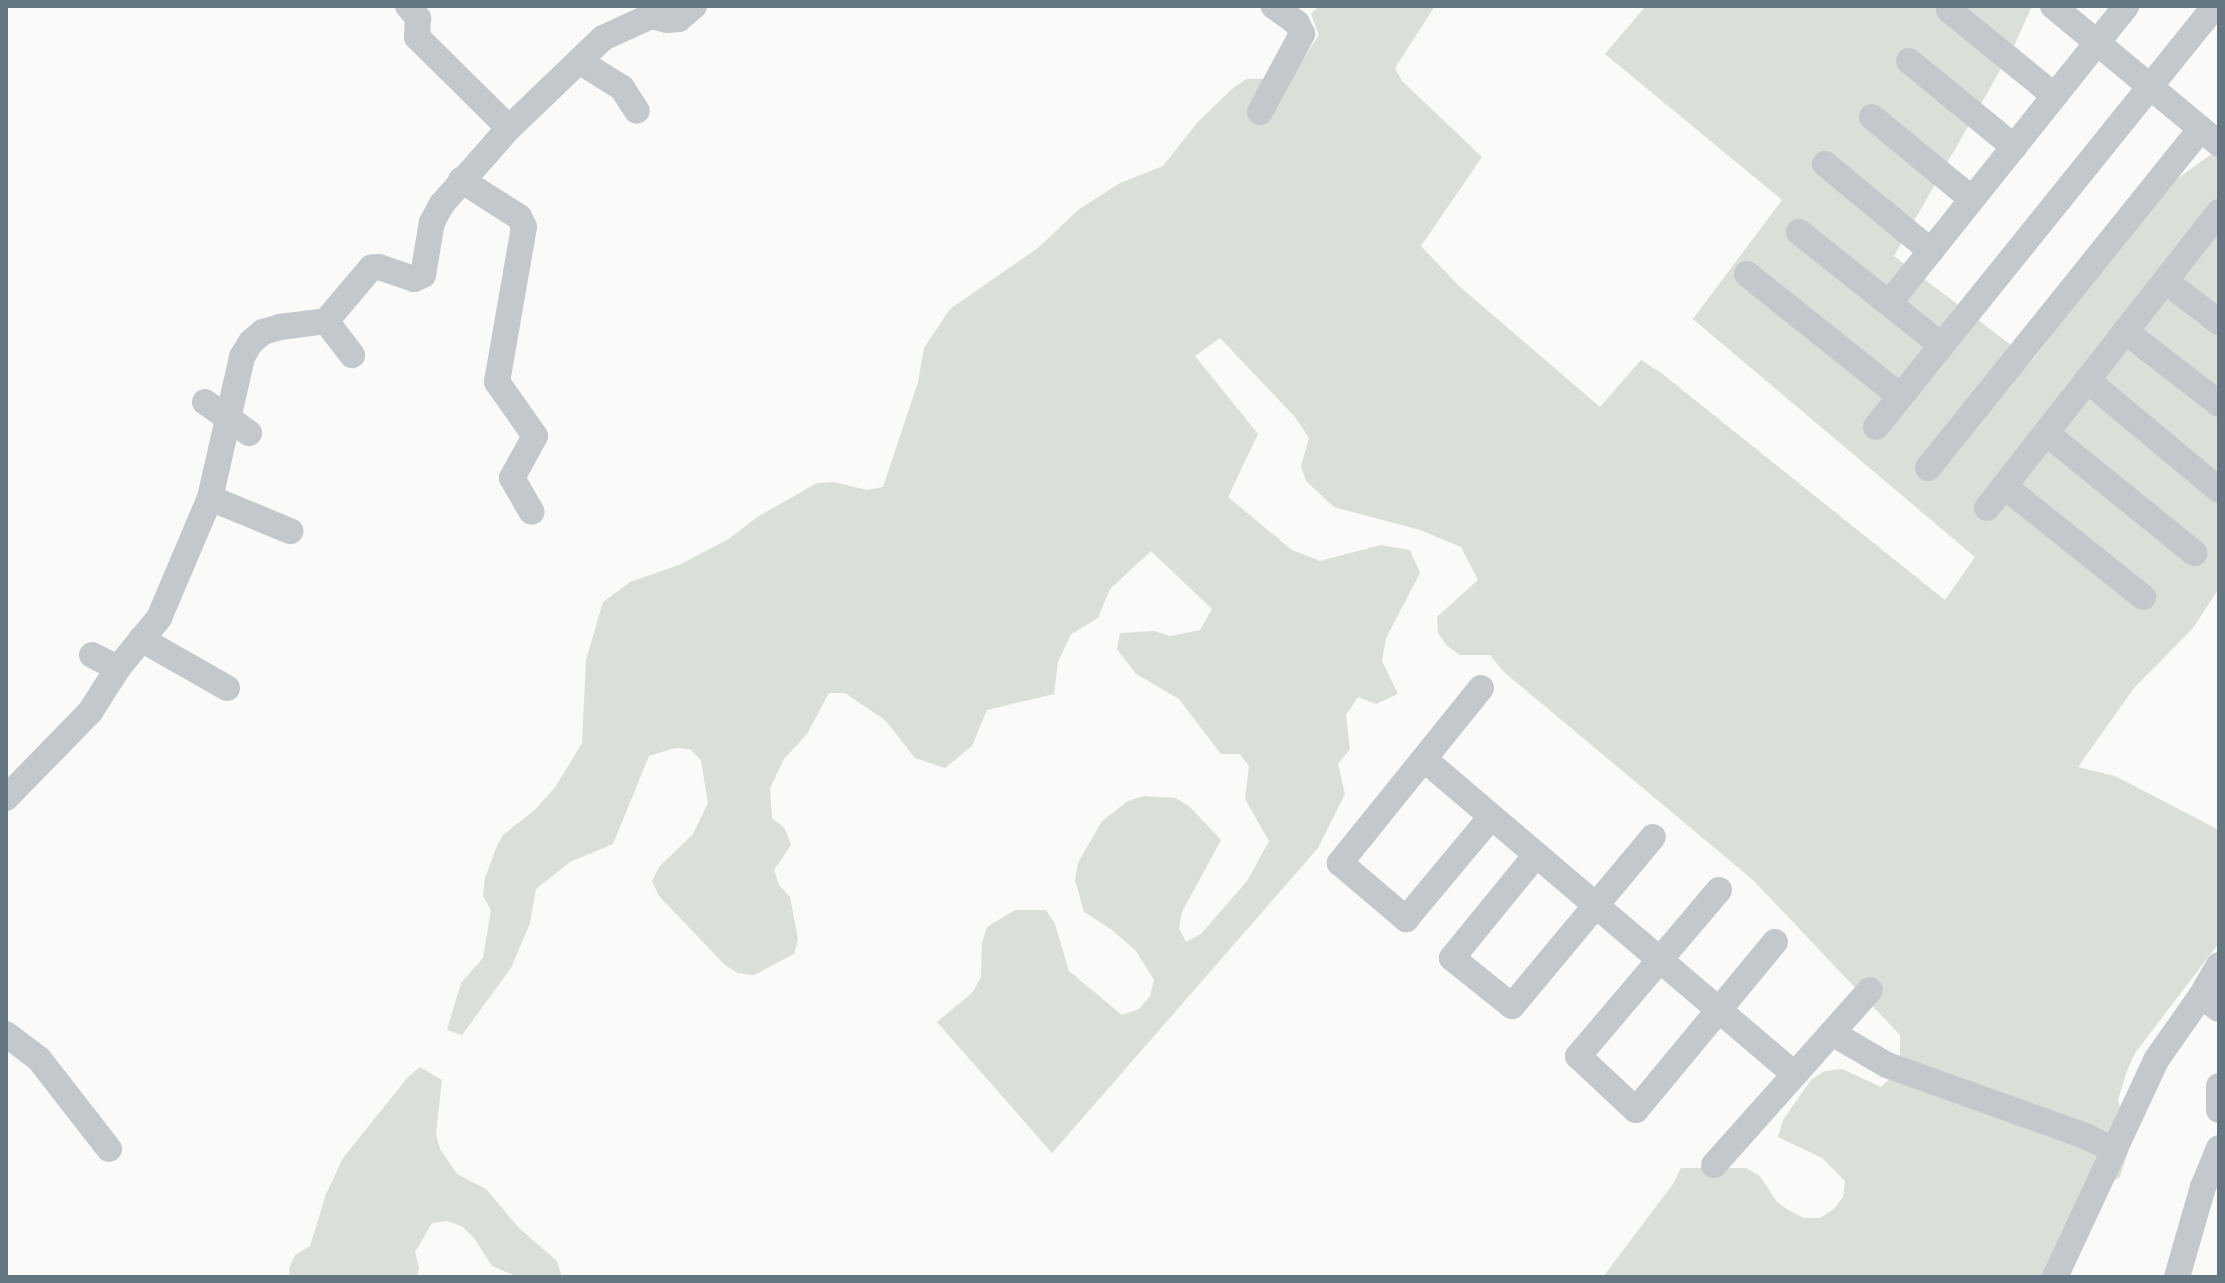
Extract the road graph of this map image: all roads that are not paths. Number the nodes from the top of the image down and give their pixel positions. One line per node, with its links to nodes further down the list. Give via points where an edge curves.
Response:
1 (408, 6): 17 (street, via 418,18 417,37)
2 (694, 6): 8 (street, via 679,19)
3 (1274, 6): 15 (street, via 1297,23 1302,34)
4 (2053, 6): 9 (street)
5 (2126, 6): 9 (street)
6 (2215, 6): 12 (street)
7 (1949, 10): 13 (street)
8 (646, 11): 10 (street, via 603,38)
9 (2098, 42): 12 (street); 13 (street)
10 (579, 61): 14 (street, via 622,88); 17 (street)
11 (1909, 61): 19 (street)
12 (2150, 87): 18 (street); 32 (street)
13 (2055, 96): 19 (street)
14 (637, 111)
15 (1260, 112)
16 (1872, 117): 22 (street)
17 (509, 128): 21 (street)
18 (2210, 136): 41 (street)
19 (2014, 147): 22 (street)
20 (1825, 164): 25 (street)
21 (461, 180): 29 (street, via 432,222 423,275 414,279 371,268); 46 (street, via 519,217 524,227 497,382 535,436 512,478)
22 (1972, 199): 25 (street)
23 (2216, 221): 27 (street)
24 (1799, 232): 28 (street)
25 (1931, 251): 28 (street)
26 (1747, 274): 35 (street)
27 (2165, 281): 30 (street); 31 (street)
28 (1890, 302): 32 (street)
29 (326, 321): 33 (street); 38 (street, via 263,332 251,342 226,377)
30 (2219, 322)
31 (2125, 331): 34 (street); 37 (street)
32 (1941, 345): 35 (street)
33 (352, 355)
34 (2087, 380): 40 (street); 43 (street)
35 (1900, 396): 39 (street)
36 (205, 402): 38 (street)
37 (2219, 404)
38 (238, 427): 44 (street)
39 (1876, 427)
40 (2046, 433): 42 (street); 48 (street)
41 (1928, 468)
42 (2004, 486): 45 (street); 49 (street)
43 (2219, 490)
44 (210, 498): 47 (street); 50 (street, via 159,618)
45 (1987, 508)
46 (532, 512)
47 (290, 531)
48 (2194, 553)
49 (2143, 597)
50 (141, 639): 52 (street); 53 (street)
51 (92, 655): 52 (street)
52 (118, 668): 56 (street, via 90,712)
53 (227, 688)
54 (1481, 688): 55 (street)
55 (1424, 759): 57 (street); 57 (street, via 1340,863 1406,919)
56 (6, 798)
57 (1491, 817): 59 (street)
58 (1653, 837): 61 (street)
59 (1536, 855): 61 (street); 61 (street, via 1452,958 1512,1006)
60 (1719, 890): 63 (street)
61 (1595, 905): 63 (street)
62 (1775, 942): 67 (street)
63 (1660, 961): 67 (street); 67 (street, via 1578,1056 1636,1110)
64 (2219, 965): 66 (street)
65 (1870, 990): 68 (street)
66 (2210, 1002): 75 (street, via 2156,1060)
67 (1718, 1010): 70 (street)
68 (1832, 1033): 70 (street); 75 (street, via 1887,1065)
69 (6, 1034): 74 (street, via 39,1059)
70 (1795, 1075): 76 (street)
71 (2219, 1086): 72 (street)
72 (2219, 1110)
73 (2219, 1148): 78 (street)
74 (109, 1149)
75 (2114, 1150): 77 (street)
76 (1714, 1165)
77 (2055, 1277)
78 (2177, 1277)

